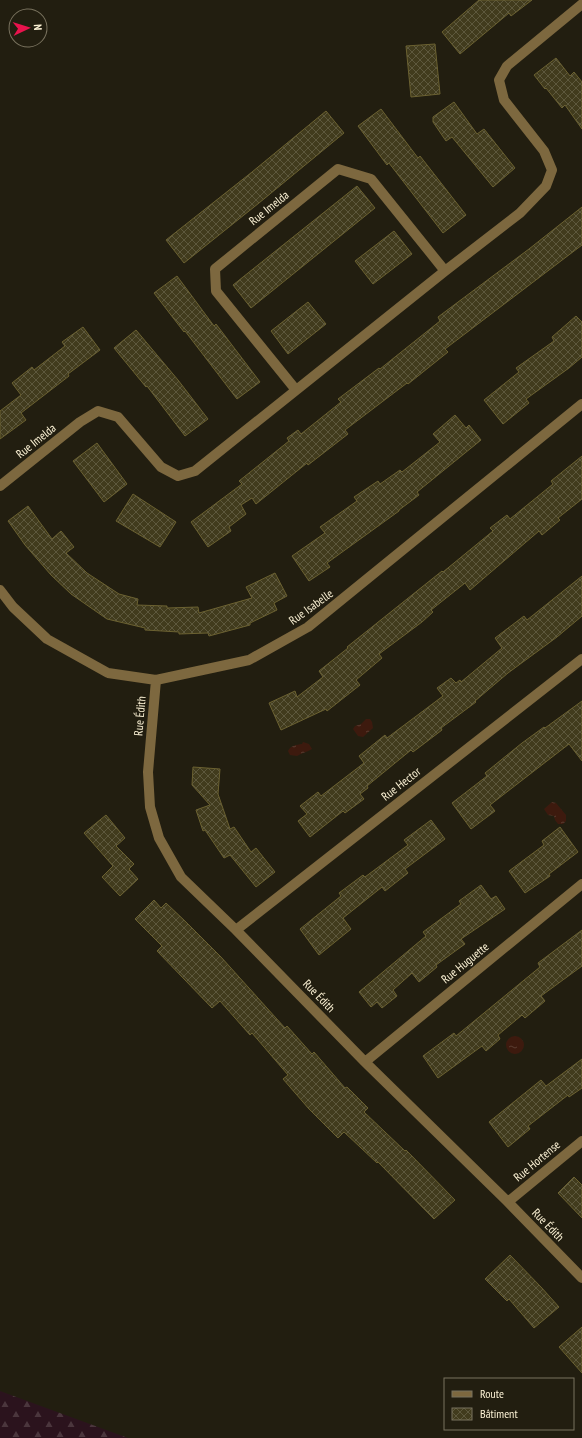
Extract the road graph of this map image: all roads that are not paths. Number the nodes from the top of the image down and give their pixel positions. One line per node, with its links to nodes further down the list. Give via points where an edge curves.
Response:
1 (582, 4): 2 (street, Rue Imelda, via 507,66 499,80 504,100 544,151 552,170 546,186 520,213)
2 (445, 271): 3 (street, Rue Imelda); 3 (street, Rue Imelda, via 370,179 338,169 215,269 216,291)
3 (296, 390): 5 (street, Rue Imelda, via 195,471 178,476 161,467 118,417 98,411 80,422)
4 (582, 404): 8 (street, Rue Isabelle, via 308,628 249,660)
5 (0, 486)
6 (0, 590): 8 (street, Rue Isabelle, via 13,607 47,639 108,673)
7 (582, 659): 10 (street, Rue Hector)
8 (156, 680): 10 (street, Rue Édith, via 148,772 150,807 159,838 181,876)
9 (582, 884): 11 (street, Rue Huguette)
10 (236, 930): 11 (street, Rue Édith)
11 (365, 1062): 13 (street, Rue Édith)
12 (582, 1141): 13 (street, Rue Hortense)
13 (508, 1202): 14 (street, Rue Édith)
14 (582, 1278)

